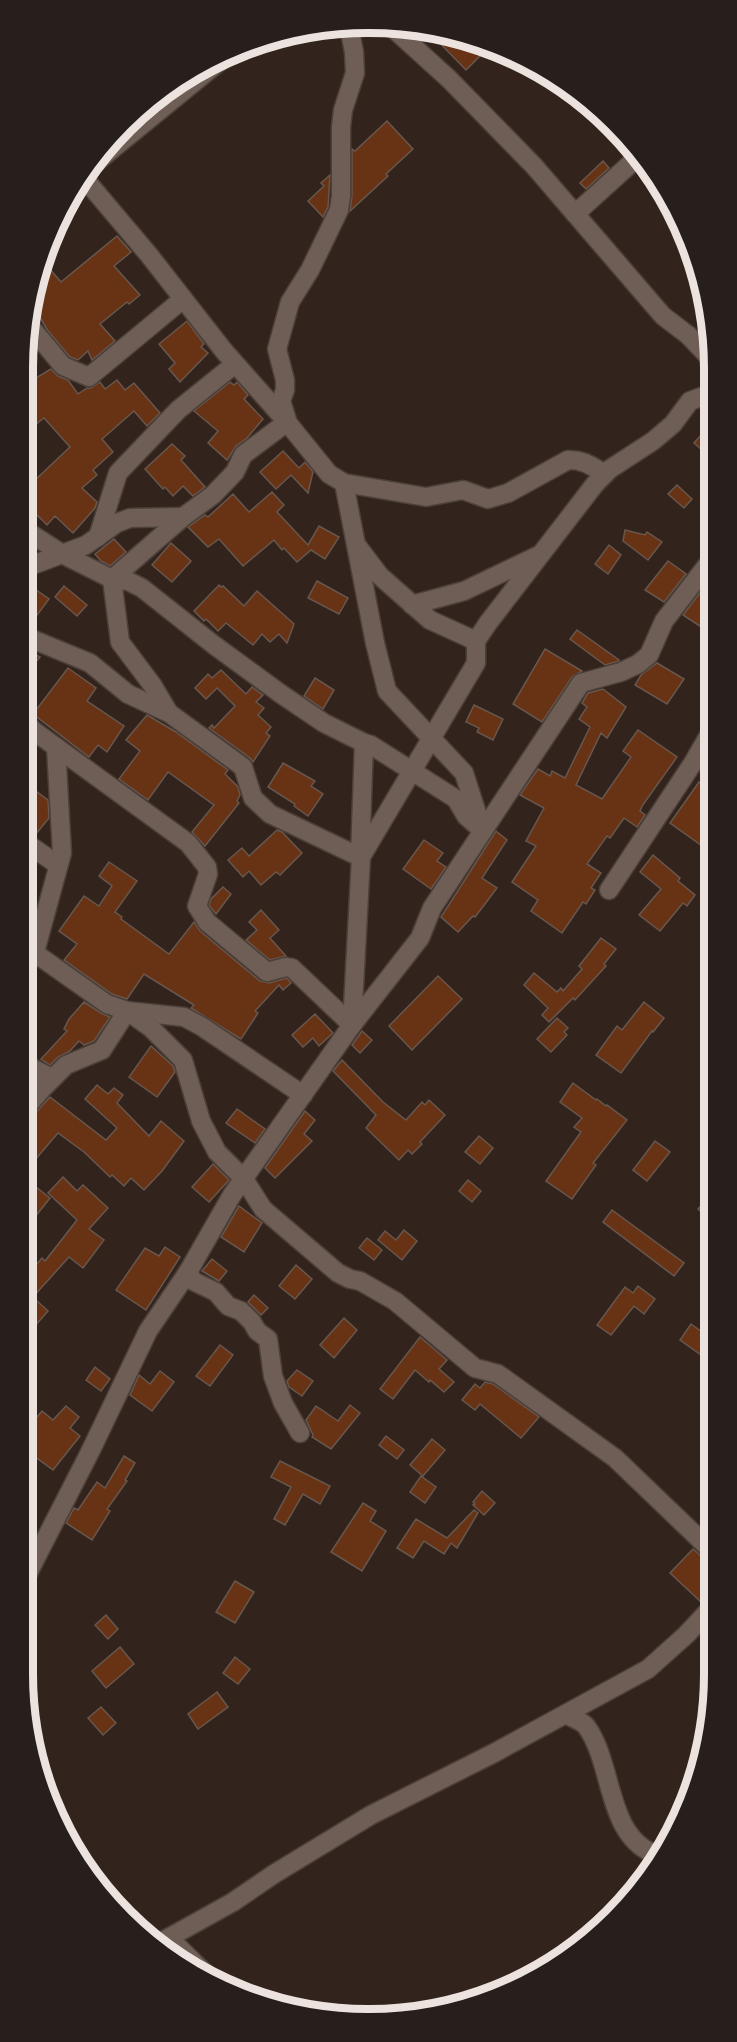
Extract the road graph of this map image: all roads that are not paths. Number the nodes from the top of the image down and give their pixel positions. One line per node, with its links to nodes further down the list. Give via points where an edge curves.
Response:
1 (351, 34): 13 (street, via 355,73 341,127 339,210 290,302 277,349 285,381 281,401)
2 (401, 35): 7 (street, via 534,166)
3 (193, 83): 4 (street)
4 (120, 143)
5 (633, 161): 7 (street)
6 (89, 184): 8 (street)
7 (575, 214): 10 (street, via 663,316)
8 (183, 299): 9 (street, via 89,376 63,366); 11 (street)
9 (35, 333)
10 (703, 351)
11 (235, 364): 13 (street); 18 (street, via 178,410 118,473)
12 (704, 396): 14 (street, via 690,401 673,424)
13 (287, 422): 15 (street, via 329,474); 16 (street, via 243,454 235,472)
14 (605, 474): 15 (street, via 586,462 568,460 508,493 488,499 463,490 426,497); 20 (street)
15 (344, 483): 19 (street)
16 (183, 517): 18 (street, via 130,518); 24 (street)
17 (33, 535): 21 (street)
18 (98, 537): 21 (street)
19 (356, 544): 25 (street, via 380,576); 30 (street, via 387,691)
20 (542, 554): 25 (street, via 464,591); 27 (street)
21 (64, 555): 22 (street); 24 (street)
22 (33, 565)
23 (704, 568): 35 (street, via 664,621 649,655 621,672 581,683)
24 (112, 579): 28 (street, via 120,642); 31 (street, via 142,588 281,694 324,723)
25 (412, 604): 27 (street, via 430,620)
26 (33, 640): 28 (street, via 90,663 128,694)
27 (477, 641): 30 (street, via 476,663)
28 (169, 713): 31 (street, via 243,767 254,798 270,814 360,856)
29 (33, 730): 33 (street)
30 (432, 738): 34 (street); 35 (street, via 464,773)
31 (364, 743): 34 (street)
32 (704, 744): 38 (street)
33 (56, 747): 37 (street, via 62,853); 42 (street, via 188,843 207,867 197,906 207,922 267,972 292,968)
34 (412, 772): 35 (street, via 456,799 466,816); 42 (street, via 361,857)
35 (482, 830): 42 (street, via 432,908 420,938)
36 (33, 848): 37 (street)
37 (58, 865): 39 (street)
38 (609, 890)
39 (33, 937)
40 (33, 951): 41 (street, via 106,1004)
41 (127, 1011): 44 (street, via 102,1050 66,1065); 45 (street, via 184,1017); 47 (street, via 151,1028 183,1060 201,1121 216,1152)
42 (352, 1025): 45 (street)
43 (33, 1068): 44 (street)
44 (52, 1078): 46 (street)
45 (303, 1095): 47 (street)
46 (33, 1100)
47 (244, 1179): 48 (street); 50 (street, via 263,1209 339,1273 395,1301 475,1368 498,1374 615,1458)
48 (188, 1272): 49 (street, via 193,1281 241,1311 268,1339 273,1376); 51 (street, via 148,1330)
49 (300, 1433)
50 (704, 1543)
51 (33, 1563)
52 (704, 1616): 53 (street, via 648,1669)
53 (566, 1714): 54 (street, via 585,1724 597,1745 624,1827); 55 (street, via 371,1815)
54 (652, 1853)
55 (165, 1940)

